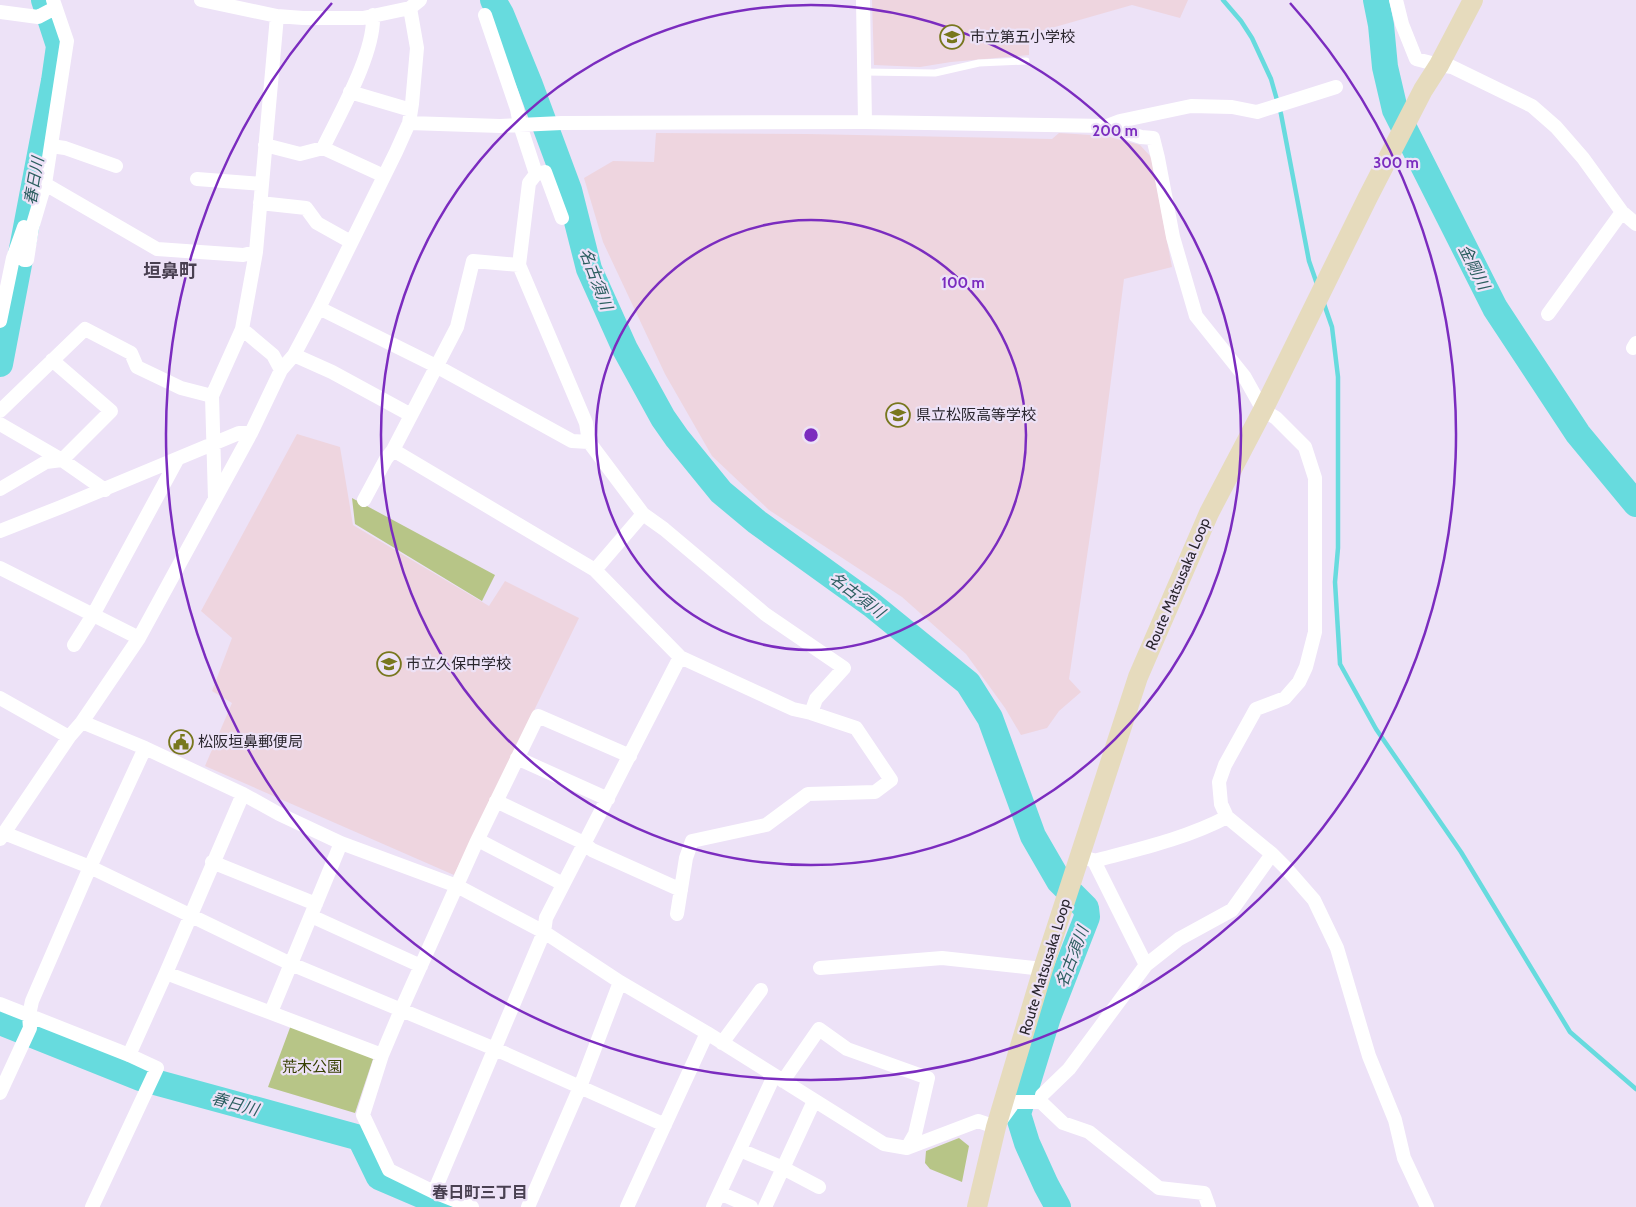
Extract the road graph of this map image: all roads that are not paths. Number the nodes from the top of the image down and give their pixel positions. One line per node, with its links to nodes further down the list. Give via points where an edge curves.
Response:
1 (201, 0): 9 (street)
2 (863, 0): 13 (street)
3 (1396, 0): 12 (street, via 1416,58)
4 (1473, 0): 12 (main road, Route Matsusaka Loop)
5 (54, 4): 7 (street, via 38,17); 21 (street, via 67,41)
6 (415, 4): 10 (street); 16 (street, via 417,48)
7 (0, 12)
8 (485, 15): 18 (street)
9 (277, 16): 10 (street); 20 (street)
10 (373, 16): 15 (street, via 374,26 362,67)
11 (1026, 61): 13 (lane, via 979,63 935,73)
12 (1438, 65): 30 (street, via 1452,67 1532,106 1583,158); 47 (main road, Route Matsusaka Loop, via 1368,197)
13 (864, 72): 17 (street)
14 (1336, 87): 19 (street, via 1258,112 1232,107 1191,106)
15 (350, 92): 16 (street); 22 (street)
16 (410, 116): 18 (street, via 500,126); 25 (street)
17 (865, 122): 18 (street); 19 (street)
18 (520, 125): 24 (street)
19 (1107, 126): 47 (street, via 1153,138 1173,237 1196,316 1244,376)
20 (265, 145): 22 (street, via 300,154); 28 (street)
21 (51, 146): 23 (street); 27 (street)
22 (323, 148): 25 (street)
23 (116, 166)
24 (536, 174): 31 (street, via 545,172); 37 (street, via 528,183)
25 (384, 176): 34 (street)
26 (196, 179): 28 (street)
27 (45, 184): 35 (street, via 157,249 243,255); 36 (street, via 32,228 27,260)
28 (262, 184): 29 (street)
29 (260, 203): 34 (street, via 306,208 317,223); 35 (street)
30 (1622, 212): 32 (street); 39 (street)
31 (562, 218)
32 (1636, 224)
33 (24, 227): 36 (street)
34 (352, 242): 38 (street)
35 (256, 252): 41 (street)
36 (13, 258): 40 (street)
37 (518, 265): 44 (street, via 473,261 457,327); 52 (street, via 586,423)
38 (319, 308): 42 (street); 44 (street)
39 (1548, 314)
40 (0, 321)
41 (242, 329): 45 (street, via 273,355); 46 (street)
42 (294, 355): 45 (street); 49 (street)
43 (52, 360): 46 (street, via 85,329 131,353 137,367 181,388); 48 (street); 55 (street, via 111,411)
44 (436, 366): 49 (street); 52 (street, via 572,441)
45 (281, 370): 51 (street)
46 (212, 396): 53 (street)
47 (1263, 410): 79 (street, via 1276,418 1305,447 1315,478 1315,632 1299,682 1285,698 1256,709 1225,765 1220,782 1221,804); 85 (main road, Route Matsusaka Loop, via 1209,513 1138,677)
48 (0, 411)
49 (411, 415): 54 (street)
50 (0, 424): 55 (street)
51 (252, 433): 53 (street, via 239,433); 59 (street)
52 (589, 442): 61 (street)
53 (213, 445): 56 (street); 59 (street)
54 (393, 450): 60 (street); 64 (street)
55 (62, 460): 57 (street, via 46,462); 58 (street)
56 (177, 460): 58 (street); 65 (street)
57 (0, 489)
58 (105, 490): 62 (street)
59 (215, 499): 66 (street)
60 (364, 500)
61 (643, 514): 64 (street); 70 (street, via 765,614 844,668 816,699)
62 (0, 531)
63 (0, 568): 65 (street)
64 (595, 570): 68 (street)
65 (93, 615): 66 (street); 67 (street)
66 (139, 638): 71 (street)
67 (74, 645)
68 (680, 657): 70 (street, via 792,709); 74 (street)
69 (0, 698): 72 (street)
70 (811, 713): 90 (street, via 856,728 891,780 875,792 808,794 766,825 692,841)
71 (82, 722): 72 (street); 73 (street)
72 (69, 737): 80 (street)
73 (145, 748): 76 (street); 87 (street)
74 (630, 756): 75 (street, via 538,716); 77 (street)
75 (517, 758): 77 (street); 78 (street)
76 (243, 794): 83 (street); 86 (street)
77 (608, 799): 82 (street)
78 (496, 801): 81 (street); 82 (street)
79 (1227, 817): 84 (street); 85 (street, via 1173,840)
80 (2, 836): 87 (street)
81 (478, 840): 88 (street); 89 (street)
82 (584, 842): 88 (street); 90 (street, via 592,850)
83 (341, 843): 89 (street); 91 (street)
84 (1272, 854): 96 (street, via 1232,910 1179,938); 134 (street, via 1314,900 1337,948 1369,1056 1395,1120 1404,1158)
85 (1083, 861): 96 (street); 99 (main road, Route Matsusaka Loop)
86 (212, 862): 91 (street); 93 (street)
87 (90, 867): 93 (street); 106 (street, via 32,1001)
88 (563, 884): 94 (street, via 546,918)
89 (457, 886): 94 (street); 97 (street)
90 (681, 890): 92 (street)
91 (313, 910): 95 (street); 97 (street)
92 (677, 914)
93 (191, 915): 95 (street); 100 (street)
94 (544, 932): 101 (street); 109 (street)
95 (291, 964): 104 (street); 105 (street)
96 (1146, 965): 116 (street, via 1069,1069 1042,1095)
97 (421, 966): 104 (street)
98 (820, 968): 99 (street, via 942,958)
99 (1043, 969): 118 (main road, Route Matsusaka Loop)
100 (166, 973): 105 (street); 110 (street)
101 (620, 982): 107 (street); 113 (street)
102 (761, 990): 108 (street)
103 (0, 1004): 106 (street)
104 (401, 1010): 109 (street); 111 (street)
105 (271, 1012): 111 (street)
106 (29, 1015): 110 (street); 114 (street, via 30,1028)
107 (707, 1033): 108 (street); 117 (street)
108 (722, 1042): 112 (street)
109 (495, 1049): 113 (street); 123 (street)
110 (129, 1055): 126 (street, via 157,1068)
111 (382, 1055): 123 (street, via 363,1115 390,1170)
112 (778, 1078): 115 (street); 119 (street, via 819,1029 847,1049 928,1078 915,1134); 120 (street)
113 (580, 1087): 117 (street); 128 (street)
114 (0, 1093)
115 (814, 1101): 119 (street, via 884,1144); 121 (street)
116 (1041, 1102): 118 (street, via 1014,1102); 133 (street, via 1063,1123 1089,1132 1158,1188 1204,1193)
117 (665, 1125): 125 (street)
118 (996, 1127): 119 (street, via 978,1121); 132 (main road, Route Matsusaka Loop)
119 (907, 1148)
120 (740, 1150): 121 (street); 124 (street)
121 (783, 1168): 122 (street); 131 (street)
122 (819, 1187)
123 (434, 1192): 127 (street)
124 (720, 1193): 129 (street); 130 (street)
125 (631, 1206)
126 (92, 1207)
127 (472, 1207)
128 (528, 1207)
129 (713, 1207)
130 (751, 1207)
131 (765, 1207)
132 (977, 1207)
133 (1209, 1207)
134 (1426, 1207)

